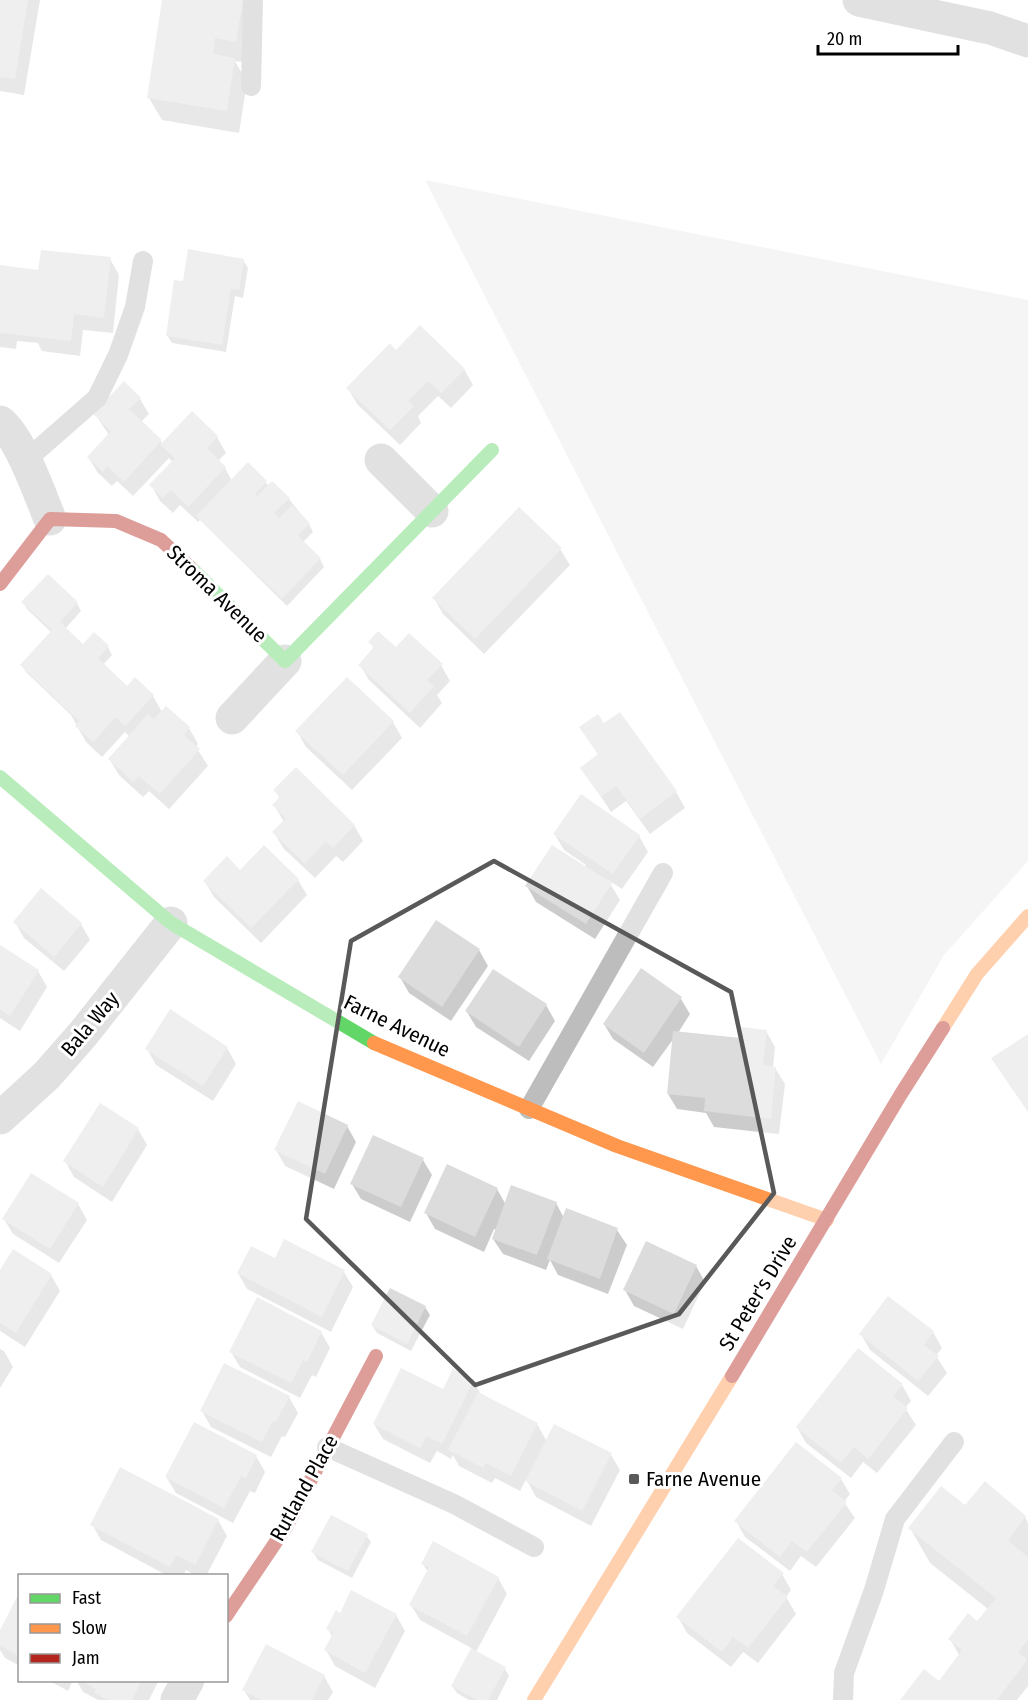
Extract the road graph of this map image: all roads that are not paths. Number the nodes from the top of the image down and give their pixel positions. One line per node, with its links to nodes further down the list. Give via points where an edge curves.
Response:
1 (254, 0): 4 (lane)
2 (859, 0): 3 (street, via 990,28)
3 (1028, 41)
4 (251, 86)
5 (143, 261): 9 (lane, via 135,307 97,398)
6 (0, 422): 9 (street)
7 (492, 450): 10 (street, Stroma Avenue)
8 (381, 460): 10 (street)
9 (25, 461): 11 (street)
10 (432, 511): 13 (street, Stroma Avenue)
11 (50, 519): 12 (street); 13 (street, Stroma Avenue, via 116,521 161,540)
12 (0, 584)
13 (285, 660): 14 (street, Stroma Avenue)
14 (232, 718)
15 (0, 777): 18 (street, Farne Avenue)
16 (663, 873): 19 (lane)
17 (1028, 916): 21 (street, St Peter's Drive, via 977,974)
18 (171, 923): 19 (street, Farne Avenue, via 370,1041); 20 (street, Bala Way, via 83,1034 47,1075)
19 (529, 1108): 21 (street, Farne Avenue, via 617,1146)
20 (0, 1118)
21 (827, 1221): 29 (street, St Peter's Drive)
22 (376, 1356): 24 (street, Rutland Place)
23 (954, 1442): 30 (lane, via 896,1519 844,1673)
24 (327, 1447): 25 (lane, via 454,1504); 26 (street, Rutland Place, via 286,1527)
25 (534, 1547)
26 (228, 1613)
27 (187, 1682): 28 (street)
28 (177, 1700)
29 (534, 1700)
30 (843, 1700)

